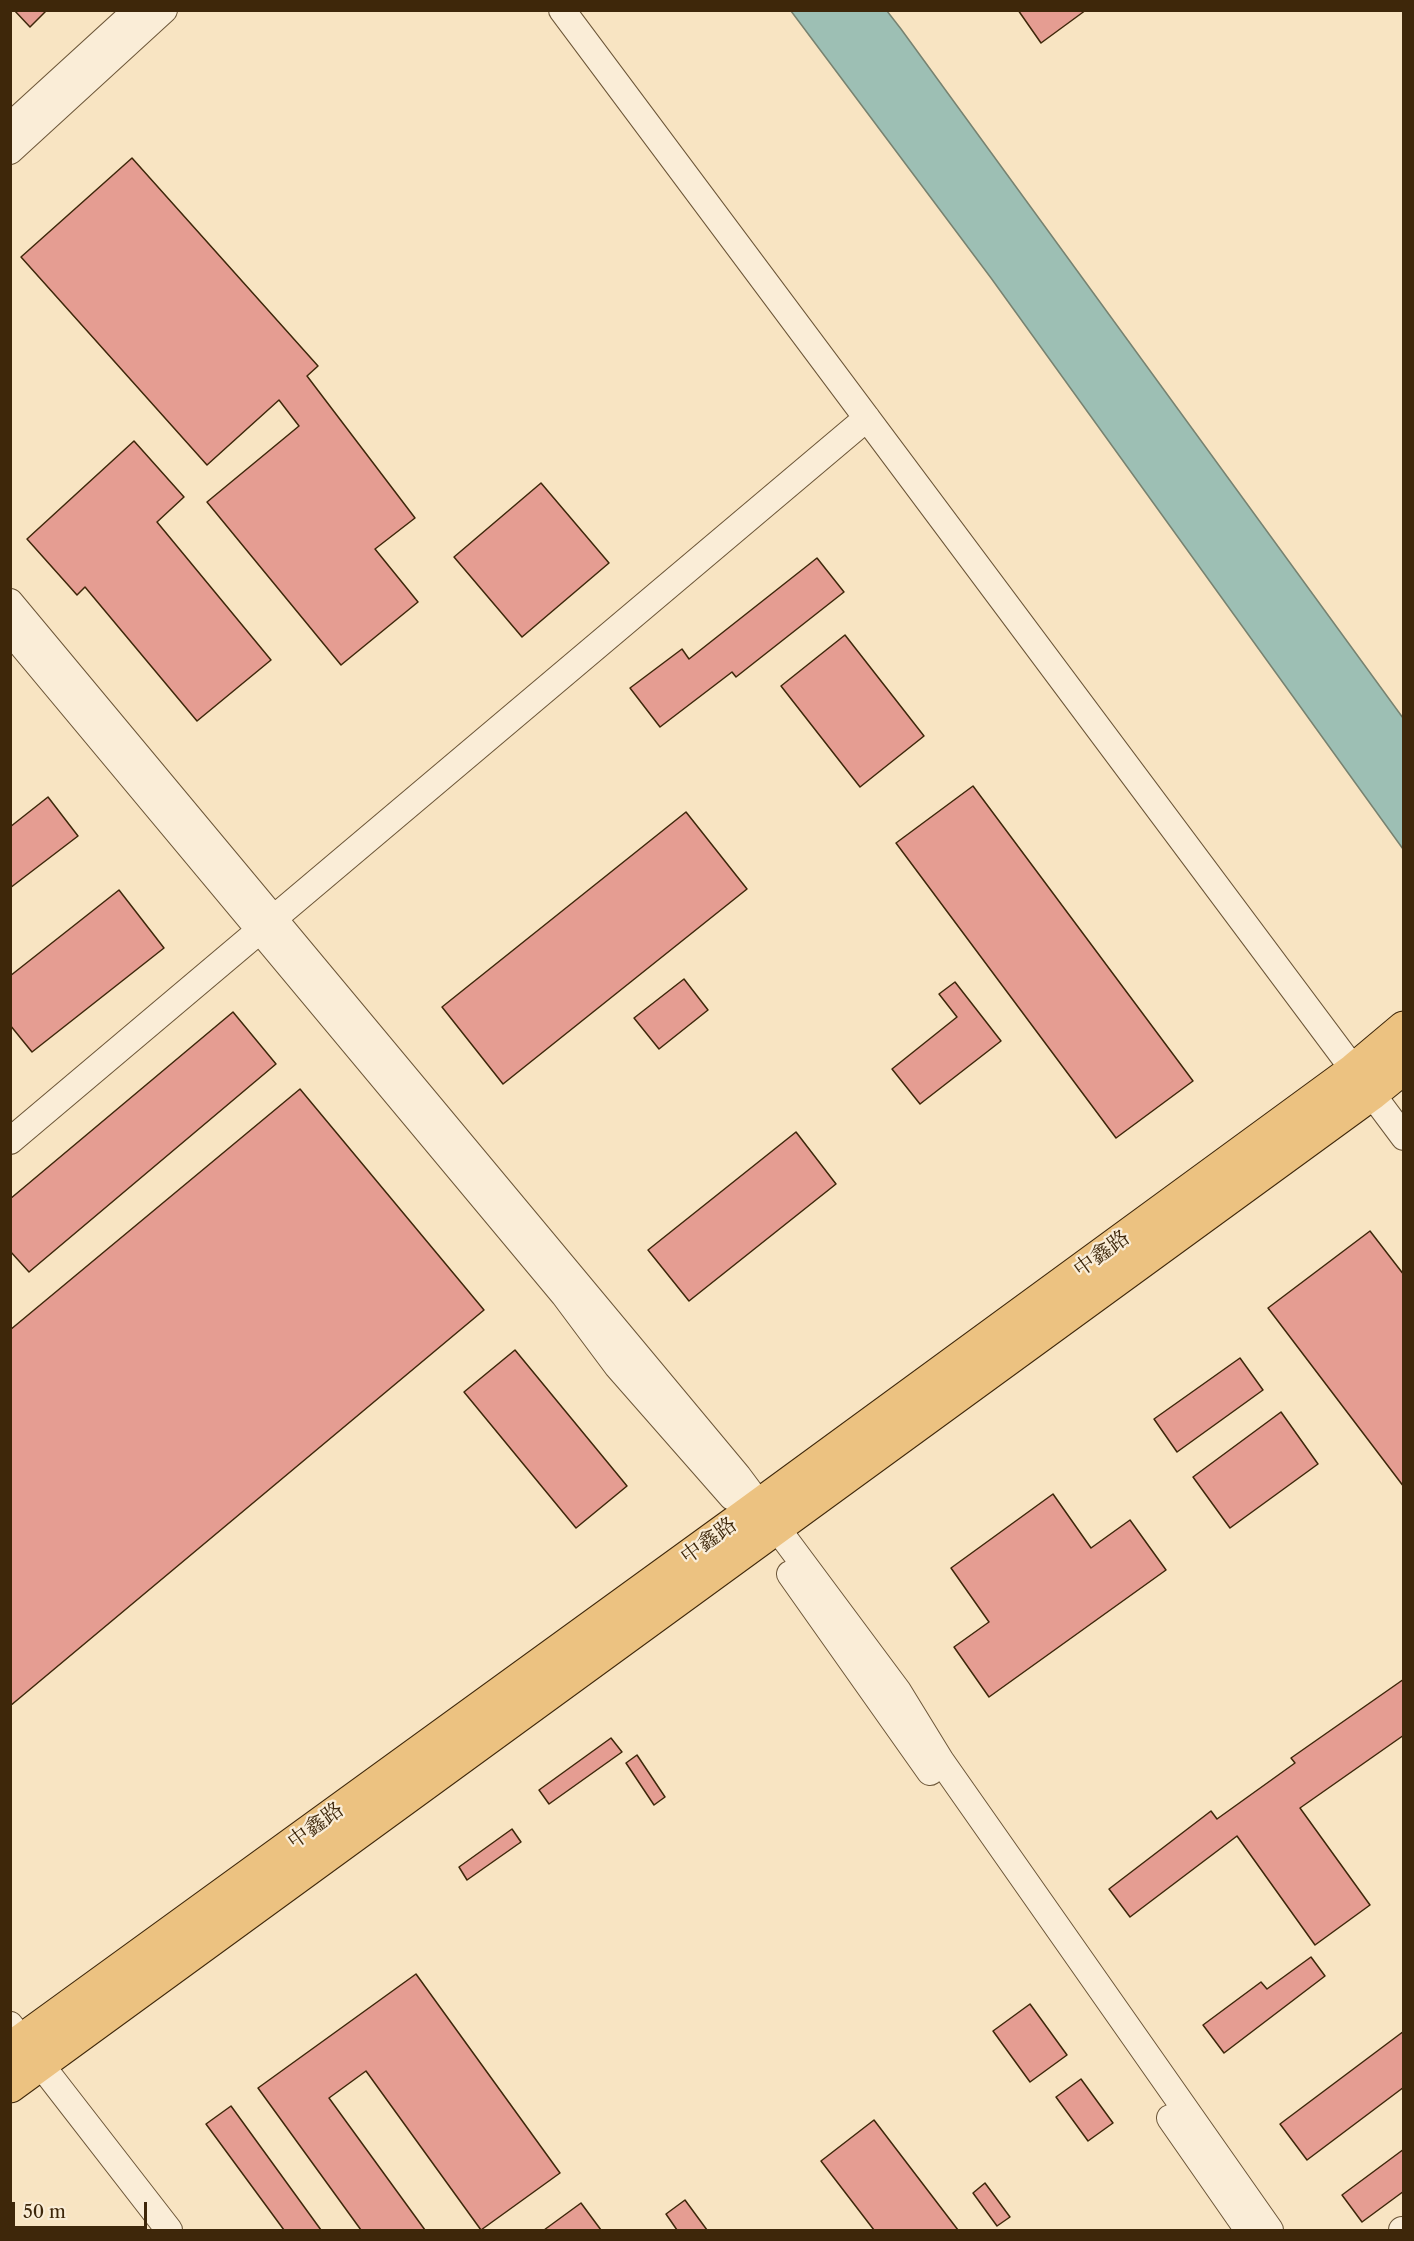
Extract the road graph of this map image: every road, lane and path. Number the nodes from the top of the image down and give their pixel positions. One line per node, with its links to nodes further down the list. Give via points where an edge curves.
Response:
1 (137, 10): 4 (street)
2 (164, 10): 5 (street)
3 (562, 10): 6 (street)
4 (10, 126)
5 (10, 151)
6 (867, 418): 9 (street); 12 (street)
7 (10, 602): 9 (street)
8 (10, 631): 9 (street)
9 (267, 926): 14 (street); 15 (street, via 723,1457)
10 (1404, 1028): 12 (main road, 中鑫路)
11 (1404, 1067): 12 (main road, 中鑫路)
12 (1363, 1082): 13 (street); 15 (main road, 中鑫路)
13 (1404, 1137)
14 (10, 1141)
15 (761, 1521): 16 (main road, 中鑫路); 19 (street, via 800,1587); 20 (street, via 898,1692 941,1761)
16 (21, 2044): 17 (main road, 中鑫路); 18 (street)
17 (10, 2086)
18 (169, 2230)
19 (1248, 2230)
20 (1270, 2230)

